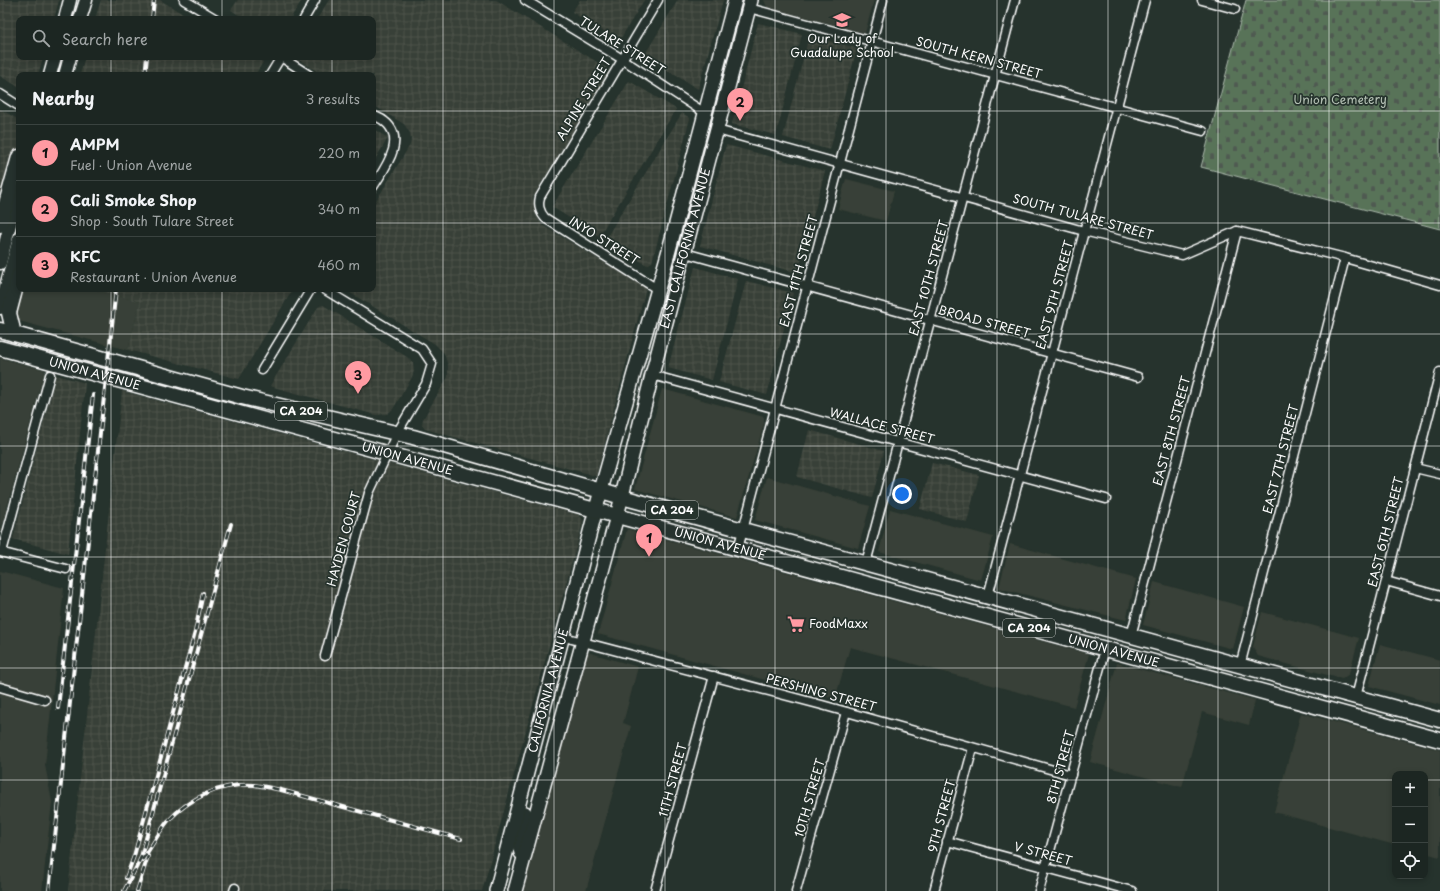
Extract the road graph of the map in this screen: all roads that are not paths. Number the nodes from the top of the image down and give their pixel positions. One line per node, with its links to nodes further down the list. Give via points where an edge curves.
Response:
1 (70, 0): 14 (main road)
2 (86, 0): 15 (main road)
3 (184, 0): 16 (street)
4 (315, 0): 17 (street)
5 (525, 0): 19 (street, TULARE STREET)
6 (658, 0): 19 (street, ALPINE STREET)
7 (735, 0): 34 (main road, EAST CALIFORNIA AVENUE)
8 (882, 0): 18 (street, EAST 11TH STREET)
9 (1015, 0): 30 (street, EAST 10TH STREET)
10 (1146, 0): 33 (street, EAST 9TH STREET)
11 (1202, 0): 13 (street)
12 (748, 3): 18 (street, SOUTH KERN STREET); 36 (main road, EAST CALIFORNIA AVENUE)
13 (1235, 9)
14 (66, 16)
15 (81, 16)
16 (211, 16)
17 (306, 16)
18 (872, 42): 30 (street, SOUTH KERN STREET); 38 (street, EAST 11TH STREET)
19 (622, 59): 34 (street, TULARE STREET); 46 (street, ALPINE STREET, via 540,196)
20 (54, 60): 25 (main road)
21 (55, 60): 26 (main road)
22 (69, 60): 27 (main road)
23 (279, 60): 28 (street)
24 (286, 60): 29 (street)
25 (51, 72)
26 (54, 72)
27 (66, 72)
28 (272, 72)
29 (305, 72)
30 (995, 75): 33 (street, SOUTH KERN STREET); 43 (street, EAST 10TH STREET)
31 (0, 94): 32 (street)
32 (16, 104)
33 (1117, 108): 37 (street, SOUTH KERN STREET); 48 (street, EAST 9TH STREET)
34 (705, 113): 40 (main road, via 710,122); 42 (main road, EAST CALIFORNIA AVENUE)
35 (376, 117): 41 (street, via 390,127 394,141 390,160)
36 (717, 130): 38 (street, SOUTH TULARE STREET); 40 (main road, EAST CALIFORNIA AVENUE)
37 (1202, 131)
38 (839, 164): 43 (street, SOUTH TULARE STREET); 56 (street, EAST 11TH STREET)
39 (16, 166): 45 (highway)
40 (705, 176): 51 (main road, EAST CALIFORNIA AVENUE)
41 (376, 182)
42 (684, 192): 51 (main road, via 679,246); 57 (main road, EAST CALIFORNIA AVENUE)
43 (962, 198): 48 (street, SOUTH TULARE STREET); 61 (street, EAST 10TH STREET)
44 (16, 202): 53 (main road)
45 (2, 209): 47 (highway)
46 (540, 212): 57 (street, INYO STREET, via 552,223)
47 (0, 225)
48 (1084, 231): 49 (street, SOUTH TULARE STREET, via 1182,255); 66 (street, EAST 9TH STREET)
49 (1237, 231): 52 (street); 92 (street, EAST 8TH STREET)
50 (16, 252): 60 (main road)
51 (685, 253): 56 (street, BROAD STREET); 64 (main road, EAST CALIFORNIA AVENUE)
52 (1345, 258): 55 (street); 98 (street, EAST 7TH STREET)
53 (0, 263)
54 (16, 281): 60 (highway)
55 (1440, 285)
56 (807, 287): 61 (street, BROAD STREET); 72 (street, EAST 11TH STREET)
57 (657, 289): 64 (main road, via 664,293 655,333); 79 (main road, EAST CALIFORNIA AVENUE)
58 (309, 292): 67 (street)
59 (329, 292): 73 (street, HAYDEN COURT, via 422,349 432,364 426,384)
60 (3, 307): 63 (highway)
61 (930, 320): 66 (street, BROAD STREET); 74 (street, EAST 10TH STREET)
62 (0, 330): 63 (highway, UNION AVENUE / CA 204)
63 (14, 334): 73 (highway, UNION AVENUE / CA 204, via 242,397)
64 (660, 346): 70 (main road, EAST CALIFORNIA AVENUE)
65 (3, 353): 75 (highway, UNION AVENUE / CA 204)
66 (1052, 353): 71 (street, BROAD STREET); 78 (street, EAST 9TH STREET)
67 (262, 370)
68 (1440, 372): 76 (street, EAST 6TH STREET)
69 (50, 375): 86 (street)
70 (652, 375): 72 (street, WALLACE STREET); 80 (main road, EAST CALIFORNIA AVENUE)
71 (1138, 376)
72 (775, 409): 74 (street, WALLACE STREET); 84 (street, EAST 11TH STREET)
73 (397, 433): 75 (street, HAYDEN COURT); 79 (highway, UNION AVENUE / CA 204)
74 (898, 442): 78 (street, WALLACE STREET); 87 (street, EAST 10TH STREET)
75 (387, 453): 82 (highway, UNION AVENUE / CA 204); 97 (street, HAYDEN COURT, via 369,493)
76 (1415, 468): 77 (street); 89 (street, EAST 6TH STREET)
77 (1440, 474)
78 (1020, 476): 81 (street, WALLACE STREET); 90 (street, EAST 9TH STREET)
79 (601, 490): 80 (highway, UNION AVENUE / CA 204); 82 (main road, CALIFORNIA AVENUE)
80 (622, 496): 83 (main road, CALIFORNIA AVENUE); 84 (highway, UNION AVENUE / CA 204)
81 (1106, 499)
82 (596, 510): 83 (highway, UNION AVENUE / CA 204); 93 (main road, CALIFORNIA AVENUE)
83 (617, 516): 85 (highway, UNION AVENUE / CA 204); 94 (main road, CALIFORNIA AVENUE)
84 (743, 529): 85 (street, EAST 11TH STREET); 87 (highway, UNION AVENUE / CA 204)
85 (738, 549): 95 (highway, UNION AVENUE / CA 204)
86 (1, 552): 88 (street)
87 (866, 563): 90 (highway, UNION AVENUE / CA 204)
88 (66, 569)
89 (1386, 581): 91 (street); 101 (street, EAST 6TH STREET)
90 (988, 596): 92 (highway, UNION AVENUE / CA 204)
91 (1440, 596)
92 (1131, 636): 96 (highway, UNION AVENUE / CA 204)
93 (564, 637): 94 (street, PERSHING STREET); 108 (main road, CALIFORNIA AVENUE)
94 (582, 642): 99 (street, PERSHING STREET); 110 (main road, CALIFORNIA AVENUE)
95 (1105, 648): 96 (highway, via 1118,643 1173,657); 105 (highway, UNION AVENUE / CA 204); 107 (street, 8TH STREET)
96 (1190, 652): 98 (highway, UNION AVENUE / CA 204)
97 (325, 656)
98 (1240, 666): 101 (highway, UNION AVENUE / CA 204)
99 (714, 676): 103 (street, PERSHING STREET); 114 (street, 11TH STREET)
100 (0, 687): 102 (street)
101 (1356, 698): 104 (highway, UNION AVENUE / CA 204)
102 (45, 700)
103 (846, 712): 106 (street, PERSHING STREET); 115 (street, 10TH STREET)
104 (1440, 720)
105 (1440, 740)
106 (973, 748): 107 (street, PERSHING STREET); 109 (street, 9TH STREET)
107 (1071, 775): 111 (street, 8TH STREET)
108 (520, 802): 110 (main road, via 527,807 519,845); 112 (main road, CALIFORNIA AVENUE)
109 (947, 841): 111 (street, V STREET); 116 (street, 9TH STREET)
110 (523, 860): 113 (main road, CALIFORNIA AVENUE)
111 (1046, 868): 117 (street, 8TH STREET); 118 (street, V STREET)
112 (496, 891)
113 (515, 891)
114 (655, 891)
115 (796, 891)
116 (934, 891)
117 (1039, 891)
118 (1132, 891)

